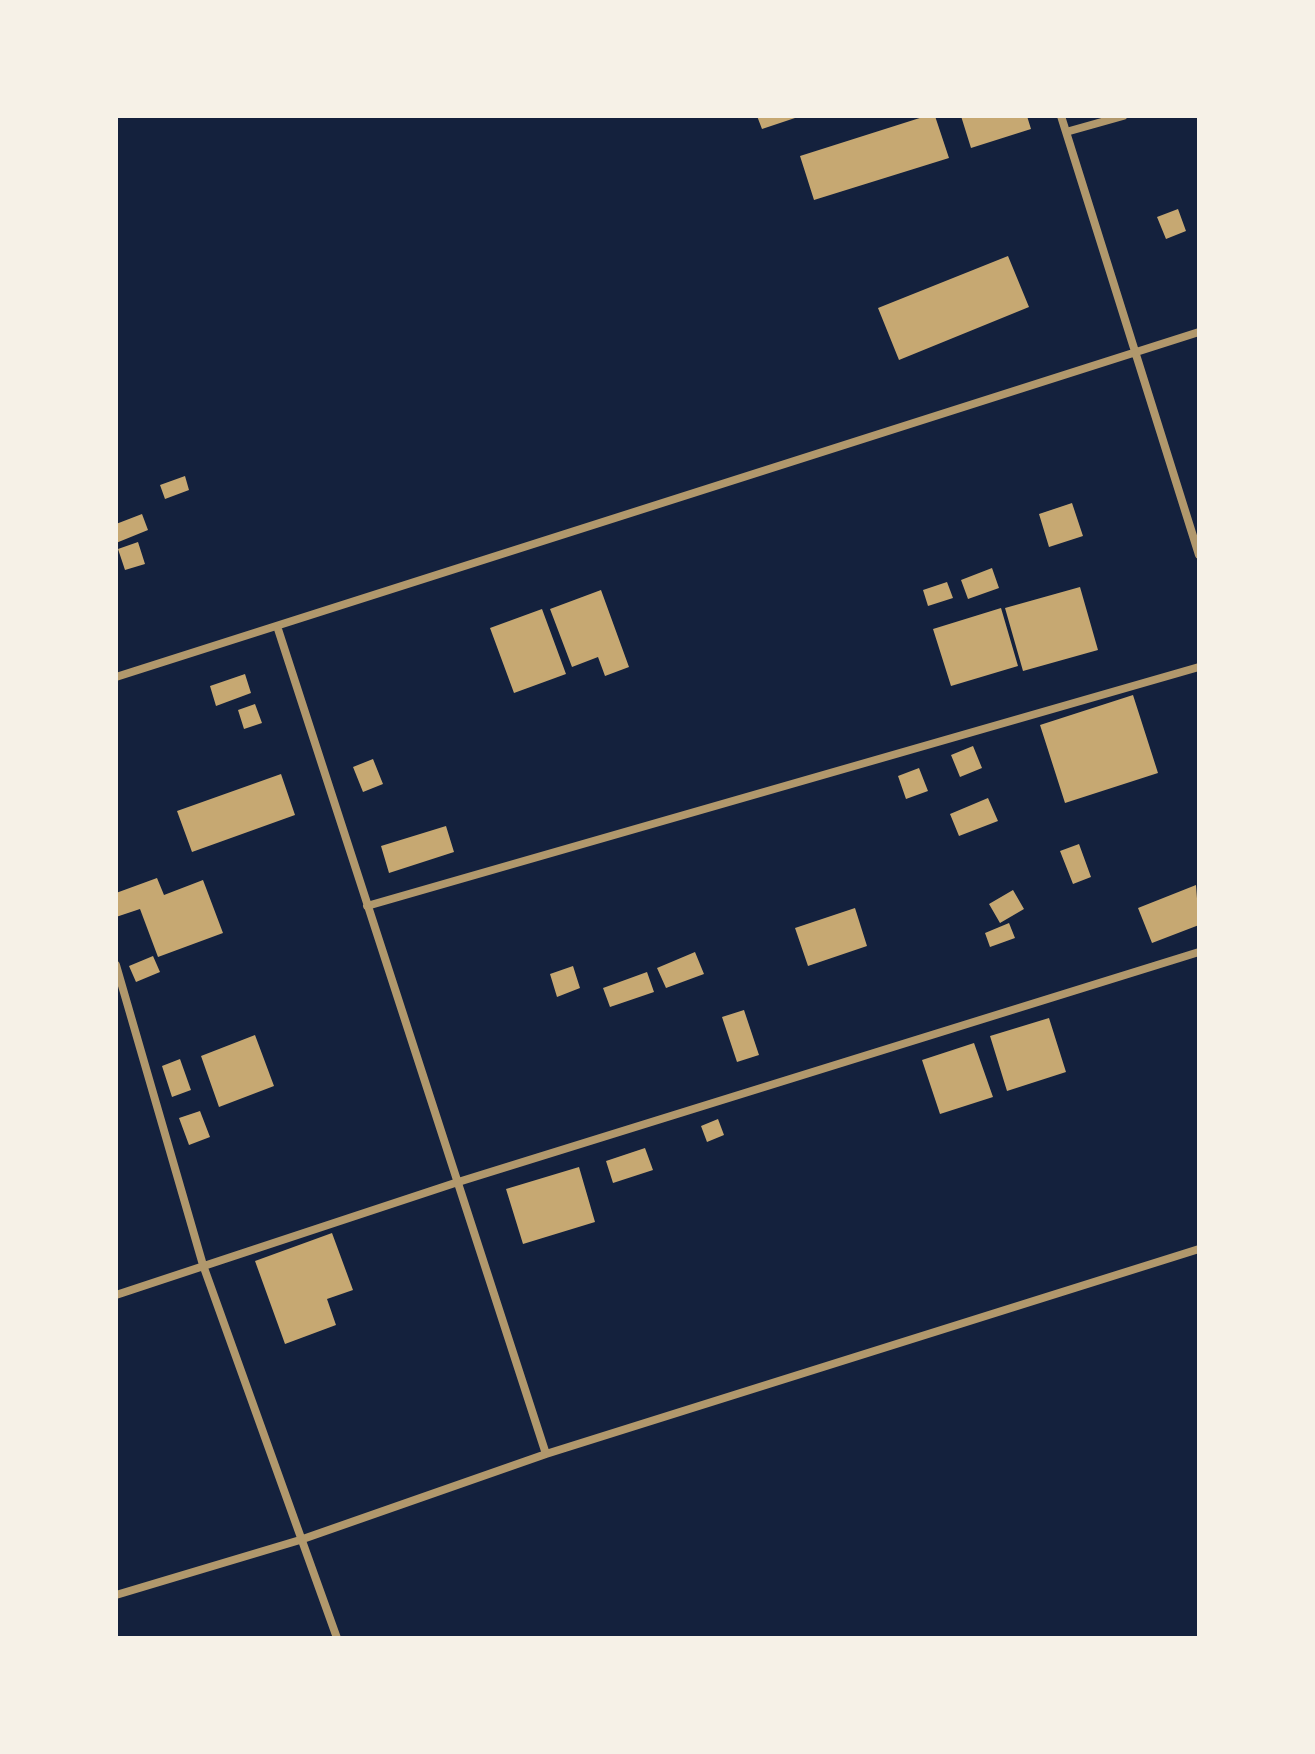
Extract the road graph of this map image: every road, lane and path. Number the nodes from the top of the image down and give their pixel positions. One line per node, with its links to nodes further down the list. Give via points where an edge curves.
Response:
1 (1061, 116): 3 (street)
2 (1123, 116): 3 (street)
3 (1066, 132): 5 (street)
4 (1199, 332): 5 (street)
5 (1135, 352): 6 (street); 7 (street)
6 (1199, 555)
7 (277, 626): 9 (street); 10 (street)
8 (1199, 667): 10 (street)
9 (116, 677)
10 (367, 906): 13 (street)
11 (1199, 952): 13 (street)
12 (116, 965): 15 (street)
13 (455, 1183): 15 (street); 17 (street)
14 (1199, 1249): 17 (street)
15 (203, 1265): 16 (street); 18 (street)
16 (116, 1295)
17 (546, 1454): 18 (street)
18 (300, 1540): 19 (street); 20 (street)
19 (116, 1595)
20 (337, 1638)

